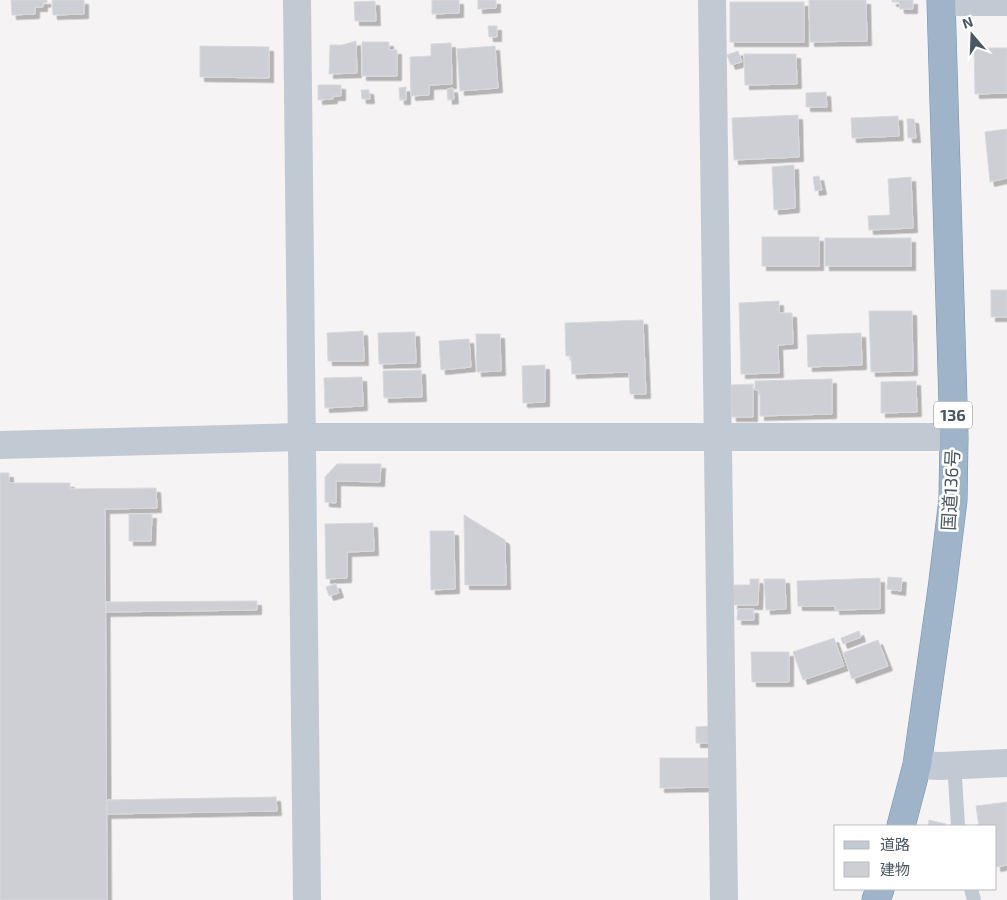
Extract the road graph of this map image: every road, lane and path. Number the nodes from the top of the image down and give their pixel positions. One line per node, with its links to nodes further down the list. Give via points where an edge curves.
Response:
1 (297, 0): 5 (street)
2 (712, 0): 6 (street)
3 (942, 1): 4 (street); 7 (highway, 国道136号 / 136)
4 (1007, 2)
5 (301, 437): 6 (street); 8 (street); 14 (street)
6 (718, 437): 7 (street); 15 (street)
7 (954, 437): 11 (highway, 国道136号 / 136, via 953,500)
8 (0, 445)
9 (1007, 763): 10 (street)
10 (956, 764): 11 (street); 13 (lane)
11 (917, 765): 12 (highway, 国道136号 / 136)
12 (901, 825)
13 (958, 825)
14 (307, 900)
15 (724, 900)

